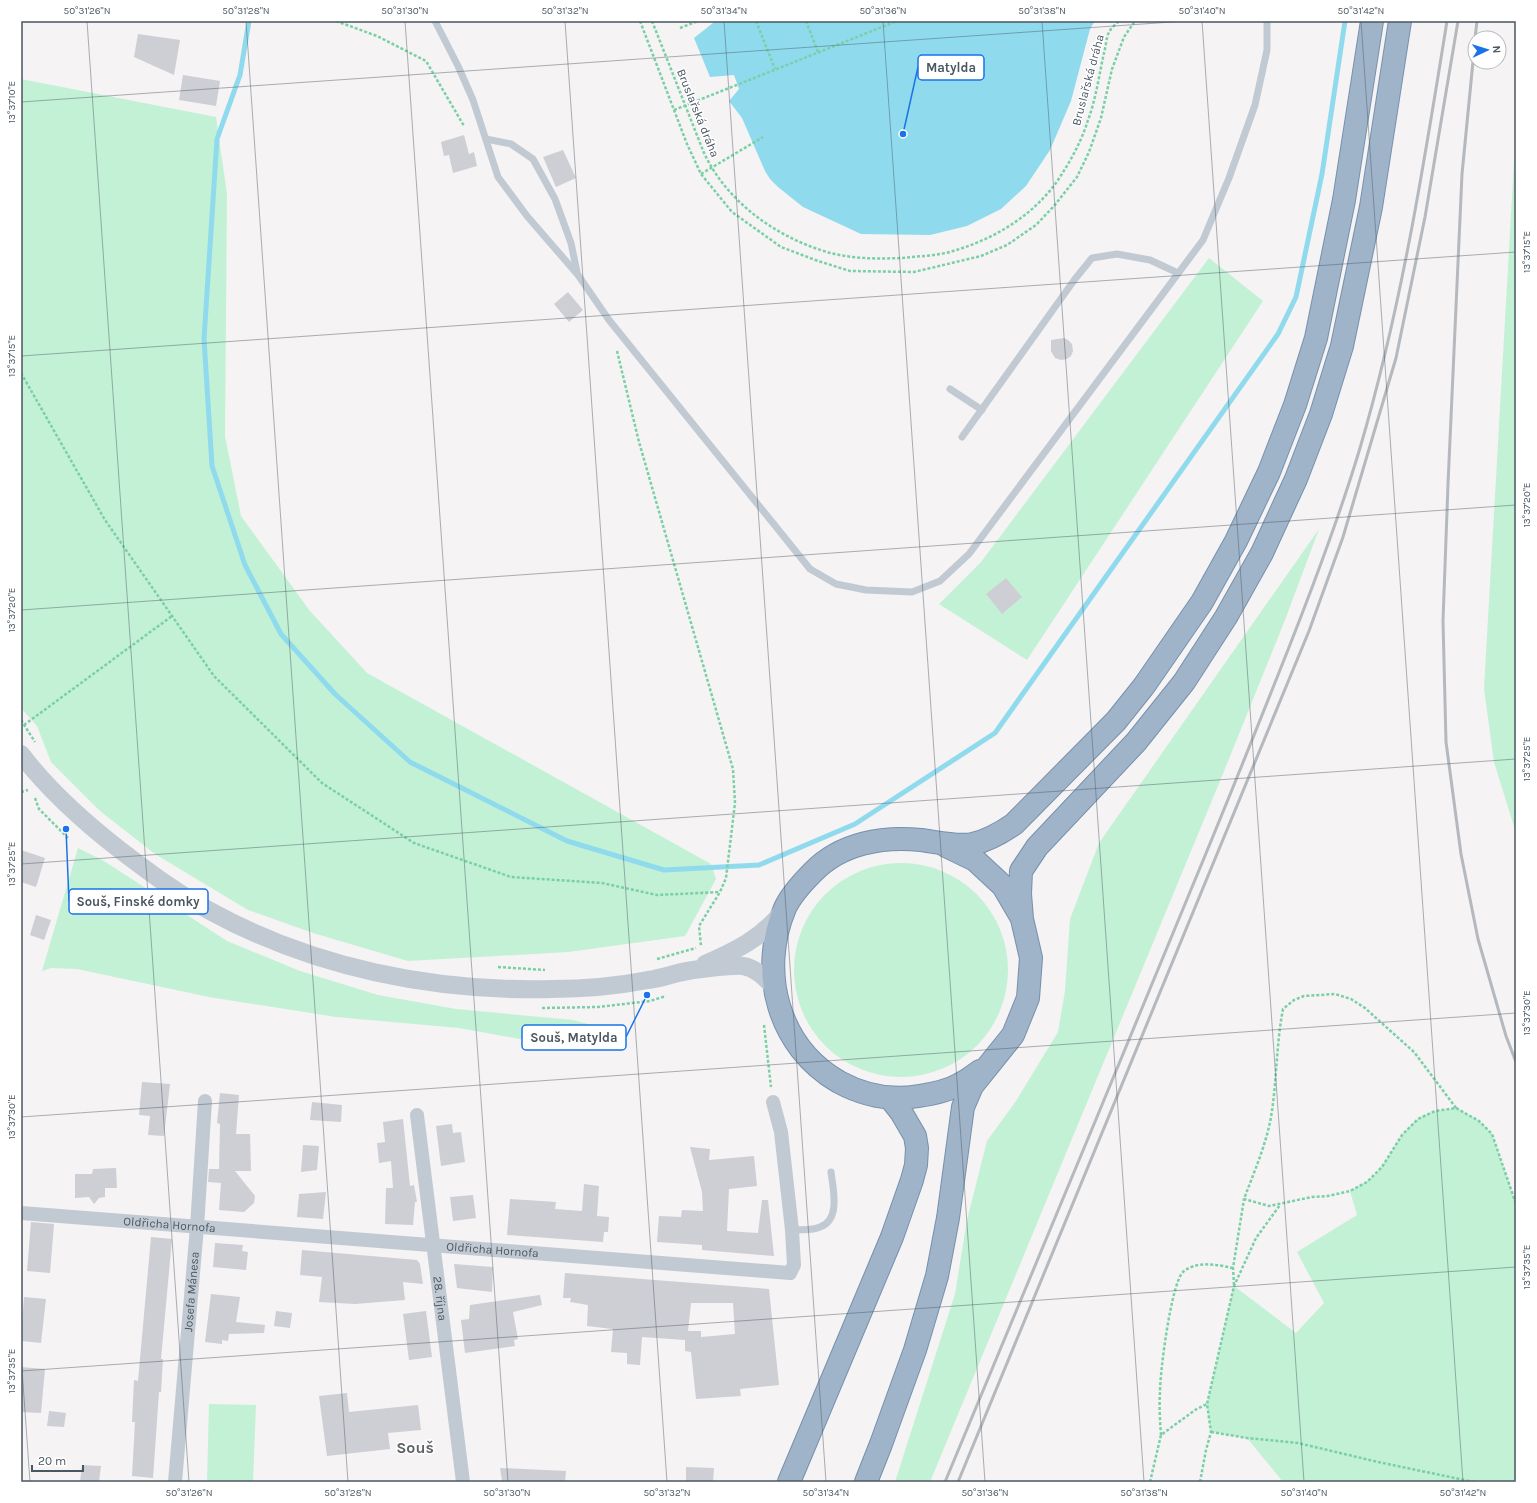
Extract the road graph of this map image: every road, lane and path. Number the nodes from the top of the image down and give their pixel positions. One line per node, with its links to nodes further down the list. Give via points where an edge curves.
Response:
1 (336, 21): 19 (path, via 377,36 426,61)
2 (434, 21): 21 (lane, via 458,66)
3 (640, 21): 18 (path)
4 (652, 21): 17 (path, Bruslařská dráha)
5 (698, 21): 14 (path)
6 (756, 21): 16 (path)
7 (806, 21): 15 (path)
8 (897, 21): 15 (path)
9 (1119, 21): 22 (path, Bruslařská dráha, via 1109,32 1088,120 1060,178 1040,202 1007,228 952,252 882,259 829,253 778,230 752,213 731,194)
10 (1136, 21): 23 (path, via 1124,37 1112,69 1101,118 1077,177 1036,225 1007,245 981,256 914,272 850,271 781,247 732,212)
11 (1267, 21): 24 (lane, via 1267,50 1255,105 1203,240)
12 (1372, 21): 38 (highway, via 1344,200 1316,338 1295,405 1269,472 1236,541 1202,602 1144,686 1116,721 1014,824 994,837 971,844)
13 (1400, 21): 41 (highway, via 1371,208 1342,346 1321,414 1296,480 1262,553 1226,617 1184,682 1136,742 1037,847 1021,871)
14 (680, 28)
15 (818, 52): 16 (path)
16 (775, 69): 17 (path)
17 (685, 106): 18 (path); 22 (path, Bruslařská dráha)
18 (674, 110): 23 (path)
19 (464, 126)
20 (763, 137): 22 (path)
21 (486, 139): 25 (lane, via 498,177 527,216); 25 (lane, via 511,144 533,159 555,199 571,243)
22 (711, 168): 23 (path)
23 (701, 174)
24 (1178, 273): 25 (lane, via 969,554 940,581 912,592 866,590 836,584 810,569 609,320); 29 (lane, via 1150,260 1124,255 1092,258)
25 (578, 275)
26 (617, 350): 39 (path, via 639,442 733,769 736,795 726,878)
27 (21, 373): 31 (path, via 106,520)
28 (950, 389): 29 (lane)
29 (982, 410): 30 (lane)
30 (962, 437)
31 (172, 616): 33 (path); 39 (path, via 214,676 322,783 414,843 510,877 602,883 657,895)
32 (21, 720): 33 (path)
33 (24, 725): 34 (path)
34 (36, 744)
35 (21, 754): 45 (street, via 88,825 156,878 200,906 232,922 274,942 320,958 363,970 416,980 518,989 611,986)
36 (31, 789): 37 (path)
37 (21, 792)
38 (940, 843): 40 (highway, via 882,840 846,849 814,871); 41 (highway, via 975,860 1003,886)
39 (720, 892): 42 (path, via 699,926 702,946)
40 (785, 908): 45 (street, via 776,920 749,943); 46 (highway, via 776,938)
41 (1022, 919): 50 (highway, via 1031,958 1028,998 1013,1035)
42 (654, 960)
43 (498, 967): 44 (path)
44 (551, 970)
45 (692, 970): 46 (street, via 743,966 757,971)
46 (774, 987): 51 (highway, via 780,1012 788,1030 806,1056 831,1077 853,1088)
47 (670, 994): 48 (path, via 656,1000 641,1002 584,1008)
48 (542, 1008)
49 (764, 1022): 53 (path)
50 (988, 1066): 51 (highway, via 960,1085 933,1094); 72 (highway, via 972,1086 963,1107 948,1218 937,1276 915,1350)
51 (890, 1098): 71 (highway, via 915,1136 916,1164 912,1180 892,1237)
52 (206, 1101): 61 (street, Josefa Mánesa)
53 (773, 1102): 62 (street, Oldřicha Hornofa, via 781,1132)
54 (1456, 1108): 57 (path, via 1414,1052 1365,1008 1351,999 1335,994 1304,996 1294,1000 1283,1009 1271,1118 1262,1154); 58 (path, via 1435,1111 1418,1119 1402,1134 1382,1167 1367,1182 1350,1191); 59 (path, via 1479,1121 1492,1134)
55 (417, 1115): 63 (street, 28. října)
56 (831, 1172): 62 (lane, via 834,1207 830,1221 819,1228)
57 (1244, 1199): 58 (path, via 1269,1206); 64 (path)
58 (1280, 1204): 65 (path, via 1256,1238)
59 (1516, 1204)
60 (21, 1213): 61 (street, Oldřicha Hornofa)
61 (196, 1227): 63 (street, Oldřicha Hornofa); 69 (street, Josefa Mánesa)
62 (792, 1230): 63 (street, Oldřicha Hornofa, via 794,1265 790,1273)
63 (433, 1245): 70 (street, 28. října)
64 (1234, 1268): 65 (path); 68 (path, via 1210,1264 1196,1266 1183,1272 1176,1285 1164,1345 1160,1392)
65 (1234, 1286): 66 (path)
66 (1208, 1404): 67 (path); 68 (path, via 1195,1410)
67 (1211, 1432): 74 (path); 75 (path, via 1298,1443)
68 (1161, 1435): 73 (path)
69 (175, 1482)
70 (463, 1482)
71 (789, 1482)
72 (866, 1482)
73 (1150, 1482)
74 (1200, 1482)
75 (1474, 1482)

